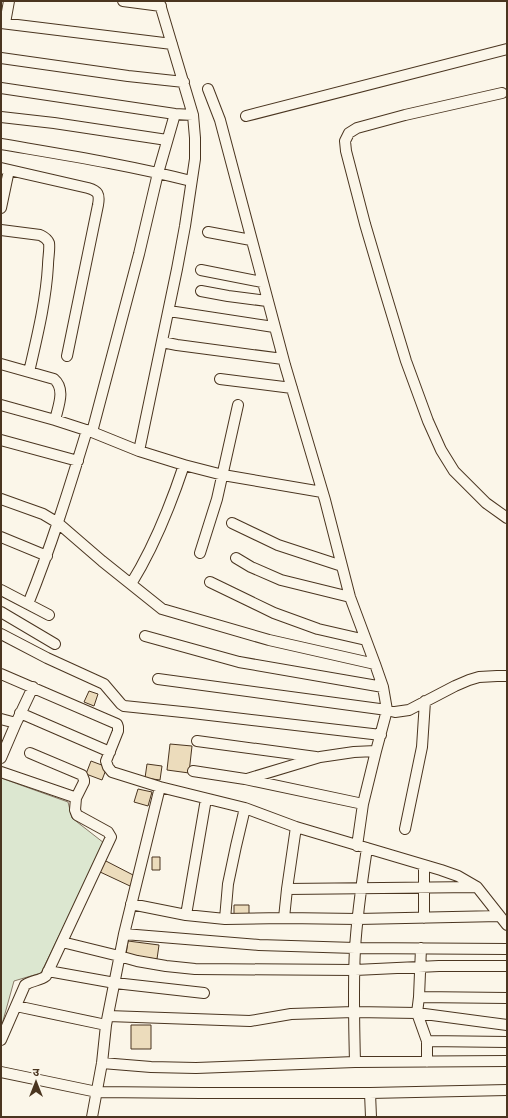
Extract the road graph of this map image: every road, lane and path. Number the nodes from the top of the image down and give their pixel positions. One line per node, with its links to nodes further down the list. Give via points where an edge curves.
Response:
1 (9, 1): 4 (street)
2 (123, 1): 3 (street)
3 (160, 4): 5 (street)
4 (3, 23): 5 (street)
5 (172, 44): 8 (street)
6 (507, 49): 14 (street)
7 (1, 58): 8 (street)
8 (184, 82): 13 (street)
9 (1, 88): 12 (street)
10 (208, 89): 24 (street, via 220,120)
11 (502, 93): 49 (street, via 357,128 349,133 345,141 365,224 406,361 428,421 454,471 486,503)
12 (175, 114): 13 (street); 16 (street)
13 (193, 115): 20 (street, via 195,138)
14 (246, 116)
15 (1, 117): 16 (street)
16 (167, 140): 19 (street)
17 (1, 144): 19 (street)
18 (5, 169): 21 (street); 32 (street, via 88,188 98,193 98,205)
19 (158, 172): 20 (street); 41 (street, via 139,254)
20 (191, 181): 29 (street, via 184,233)
21 (1, 208)
22 (1, 230): 35 (street, via 40,235 49,242 42,308)
23 (208, 232): 24 (street)
24 (251, 240): 26 (street)
25 (201, 270): 26 (street)
26 (262, 282): 28 (street)
27 (201, 291): 28 (street)
28 (267, 301): 30 (street)
29 (168, 311): 30 (street); 31 (street)
30 (274, 327): 33 (street)
31 (162, 342): 33 (street); 43 (street)
32 (67, 356)
33 (283, 359): 37 (street)
34 (1, 364): 35 (street)
35 (29, 372): 40 (street, via 54,379 58,383 60,394)
36 (220, 379): 37 (street)
37 (292, 388): 47 (street)
38 (1, 405): 40 (street)
39 (238, 405): 46 (street)
40 (55, 420): 41 (street)
41 (90, 431): 43 (street); 44 (street)
42 (1, 440): 44 (street)
43 (139, 451): 45 (street)
44 (78, 462): 50 (street)
45 (184, 465): 46 (street); 58 (street, via 164,519)
46 (223, 475): 47 (street); 53 (street, via 211,523)
47 (322, 492): 56 (street)
48 (1, 499): 50 (street, via 43,514)
49 (507, 518)
50 (58, 523): 54 (street); 58 (street)
51 (232, 524): 56 (street, via 278,545)
52 (1, 537): 54 (street)
53 (200, 553)
54 (47, 556): 61 (street)
55 (236, 558): 60 (street, via 281,580)
56 (342, 566): 60 (street)
57 (210, 582): 66 (street, via 274,613 318,629)
58 (131, 584): 68 (street, via 162,609 269,640)
59 (1, 590): 61 (street)
60 (350, 597): 66 (street)
61 (28, 604): 63 (street)
62 (1, 612): 67 (street)
63 (49, 615)
64 (1, 634): 78 (street, via 104,684 124,706)
65 (146, 636): 73 (street, via 239,662)
66 (366, 640): 68 (street)
67 (55, 644)
68 (375, 664): 73 (street)
69 (1, 674): 72 (street)
70 (507, 676): 74 (street, via 469,680)
71 (158, 679): 75 (street)
72 (32, 687): 76 (street); 81 (street, via 117,724 118,731)
73 (383, 687): 75 (street)
74 (426, 701): 75 (street, via 410,710); 94 (street, via 422,747)
75 (387, 710): 78 (street)
76 (18, 718): 77 (street); 81 (street); 83 (street)
77 (1, 719)
78 (381, 735): 80 (street)
79 (197, 741): 84 (street)
80 (376, 751): 84 (street); 91 (street)
81 (110, 752): 88 (street, via 106,764 112,772)
82 (30, 753): 89 (street, via 82,775 84,782)
83 (2, 754)
84 (320, 757): 87 (street)
85 (193, 771): 87 (street)
86 (1, 772): 89 (street)
87 (245, 779): 91 (street)
88 (160, 787): 90 (street); 101 (street)
89 (76, 798): 109 (street, via 77,814 108,832 111,837)
90 (206, 799): 92 (street); 102 (street)
91 (363, 804): 95 (street)
92 (245, 808): 93 (street); 105 (street)
93 (296, 827): 95 (street); 99 (street)
94 (405, 829)
95 (362, 847): 96 (street); 100 (street)
96 (424, 865): 97 (street, via 458,876); 98 (street)
97 (477, 887): 98 (street); 107 (street)
98 (424, 888): 100 (street); 104 (street)
99 (287, 889): 100 (street); 103 (street)
100 (361, 889): 106 (street)
101 (131, 904): 102 (street); 108 (street)
102 (186, 915): 105 (street)
103 (284, 918): 105 (street); 106 (street)
104 (424, 918): 106 (street); 107 (street)
105 (224, 919)
106 (358, 919): 110 (street)
107 (505, 922)
108 (124, 934): 110 (street, via 259,945); 113 (street)
109 (62, 942): 113 (street); 117 (street)
110 (355, 948): 111 (street); 116 (street)
111 (421, 948): 112 (street); 115 (street)
112 (507, 949)
113 (119, 956): 116 (street, via 137,962 195,969); 118 (street)
114 (507, 966): 115 (street)
115 (420, 968): 116 (street); 120 (street)
116 (355, 970): 123 (street)
117 (48, 971): 118 (street); 122 (street, via 42,979 25,984)
118 (115, 983): 119 (street); 125 (street)
119 (204, 993)
120 (419, 997): 121 (street); 124 (street)
121 (507, 998)
122 (16, 1006): 125 (street); 127 (street)
123 (354, 1012): 124 (street); 125 (street, via 286,1014 250,1020); 131 (street)
124 (417, 1013): 126 (street); 128 (street)
125 (107, 1020): 133 (street)
126 (507, 1025)
127 (1, 1040)
128 (427, 1041): 129 (street); 132 (street)
129 (507, 1042)
130 (507, 1061): 132 (street)
131 (355, 1062): 132 (street); 133 (street, via 196,1068)
132 (427, 1062)
133 (102, 1063): 136 (street)
134 (1, 1072): 136 (street)
135 (507, 1090): 137 (street)
136 (97, 1092): 137 (street); 138 (street)
137 (370, 1093): 139 (street)
138 (92, 1117)
139 (371, 1117)

